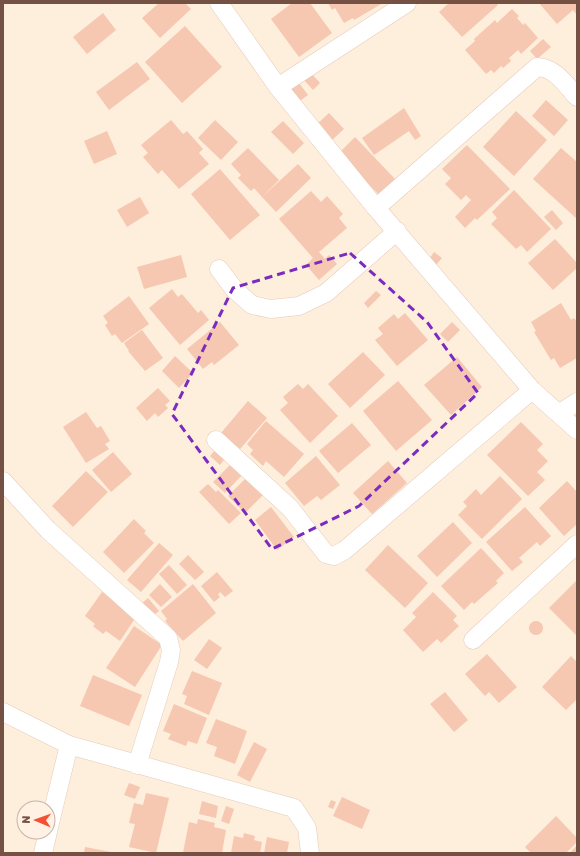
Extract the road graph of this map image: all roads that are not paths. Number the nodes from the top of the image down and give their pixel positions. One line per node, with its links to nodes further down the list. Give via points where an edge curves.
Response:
1 (219, 3): 3 (street)
2 (407, 3): 3 (street)
3 (278, 87): 5 (street)
4 (577, 97): 5 (street, via 556,73 547,68 537,67)
5 (376, 208): 6 (street)
6 (397, 231): 7 (street, via 326,293 299,306 271,309 252,305 234,289); 8 (street)
7 (219, 268)
8 (532, 390): 10 (street); 12 (street, via 334,556 326,554 290,508)
9 (577, 402): 10 (street)
10 (560, 413): 11 (street)
11 (577, 430)
12 (216, 440)
13 (4, 485): 18 (street, via 48,530 168,638 172,650)
14 (577, 544): 15 (street)
15 (473, 640)
16 (3, 712): 17 (street)
17 (69, 746): 18 (street); 19 (street)
18 (137, 765): 22 (street, via 294,808 307,828)
19 (56, 800)
20 (46, 840): 21 (street)
21 (43, 853)
22 (310, 853)

